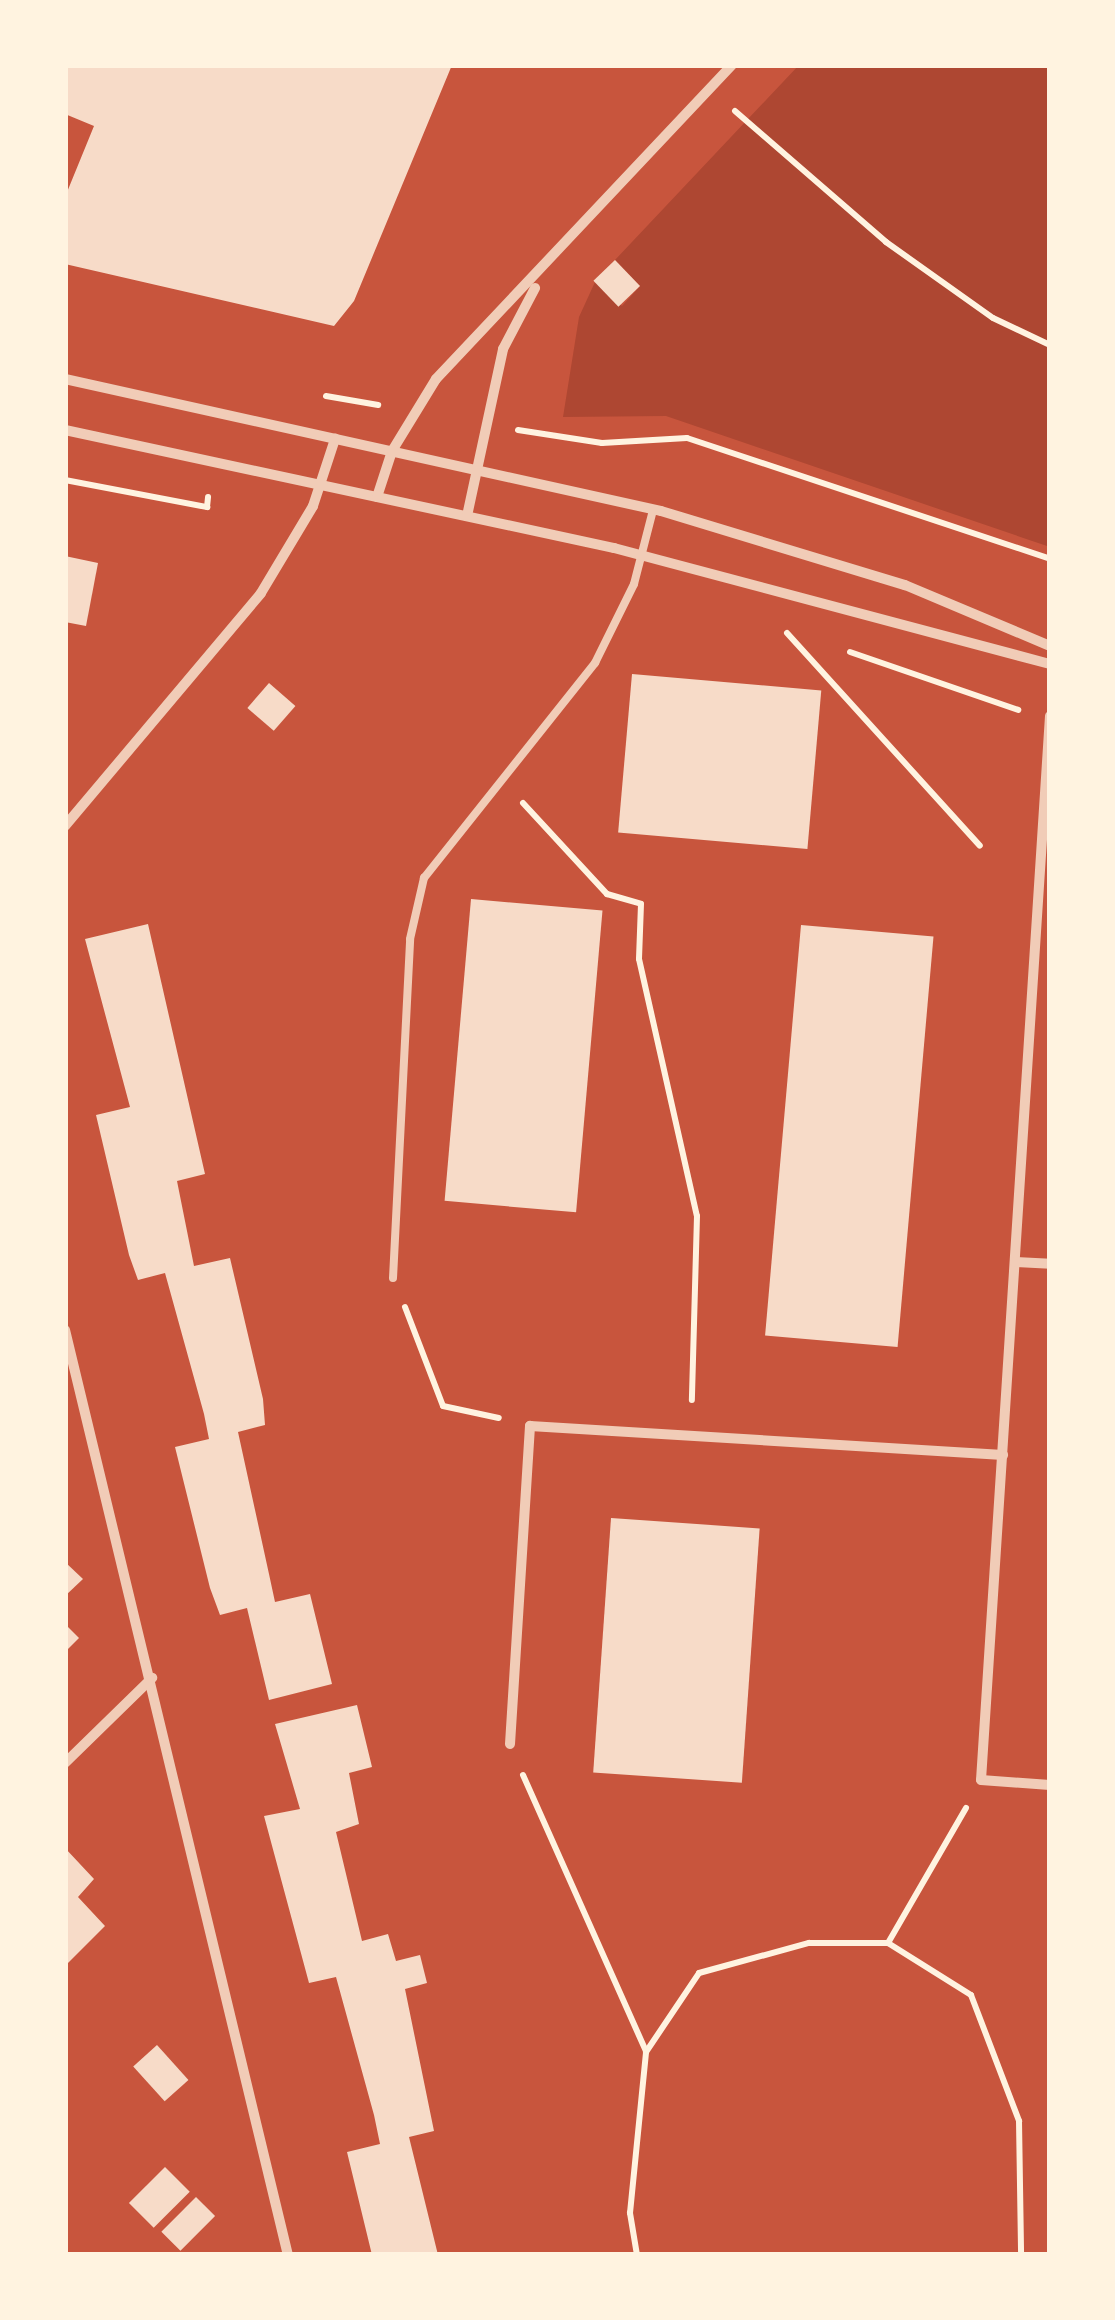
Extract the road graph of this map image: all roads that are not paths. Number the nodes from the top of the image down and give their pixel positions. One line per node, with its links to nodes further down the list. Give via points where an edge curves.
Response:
1 (732, 65): 2 (street)
2 (557, 259): 6 (street, via 436,379); 7 (street, via 510,325)
3 (65, 379): 5 (street)
4 (65, 430): 8 (street)
5 (335, 439): 6 (street); 8 (street)
6 (392, 450): 7 (street); 9 (street)
7 (477, 468): 10 (street); 11 (street)
8 (321, 485): 9 (street); 16 (street, via 261,593)
9 (377, 497): 11 (street)
10 (652, 510): 12 (lane); 13 (street, via 869,572)
11 (466, 516): 12 (street)
12 (641, 555): 14 (street); 19 (lane, via 594,663 438,854 416,906)
13 (1050, 646)
14 (1050, 664)
15 (1050, 719): 17 (street)
16 (65, 826)
17 (1015, 1262): 18 (street); 21 (street)
18 (1050, 1264)
19 (394, 1278)
20 (65, 1330): 22 (street)
21 (1002, 1455): 23 (street, via 530,1426); 25 (street, via 981,1780)
22 (152, 1678): 24 (street); 26 (street)
23 (510, 1744)
24 (65, 1763)
25 (1050, 1785)
26 (288, 2255)

